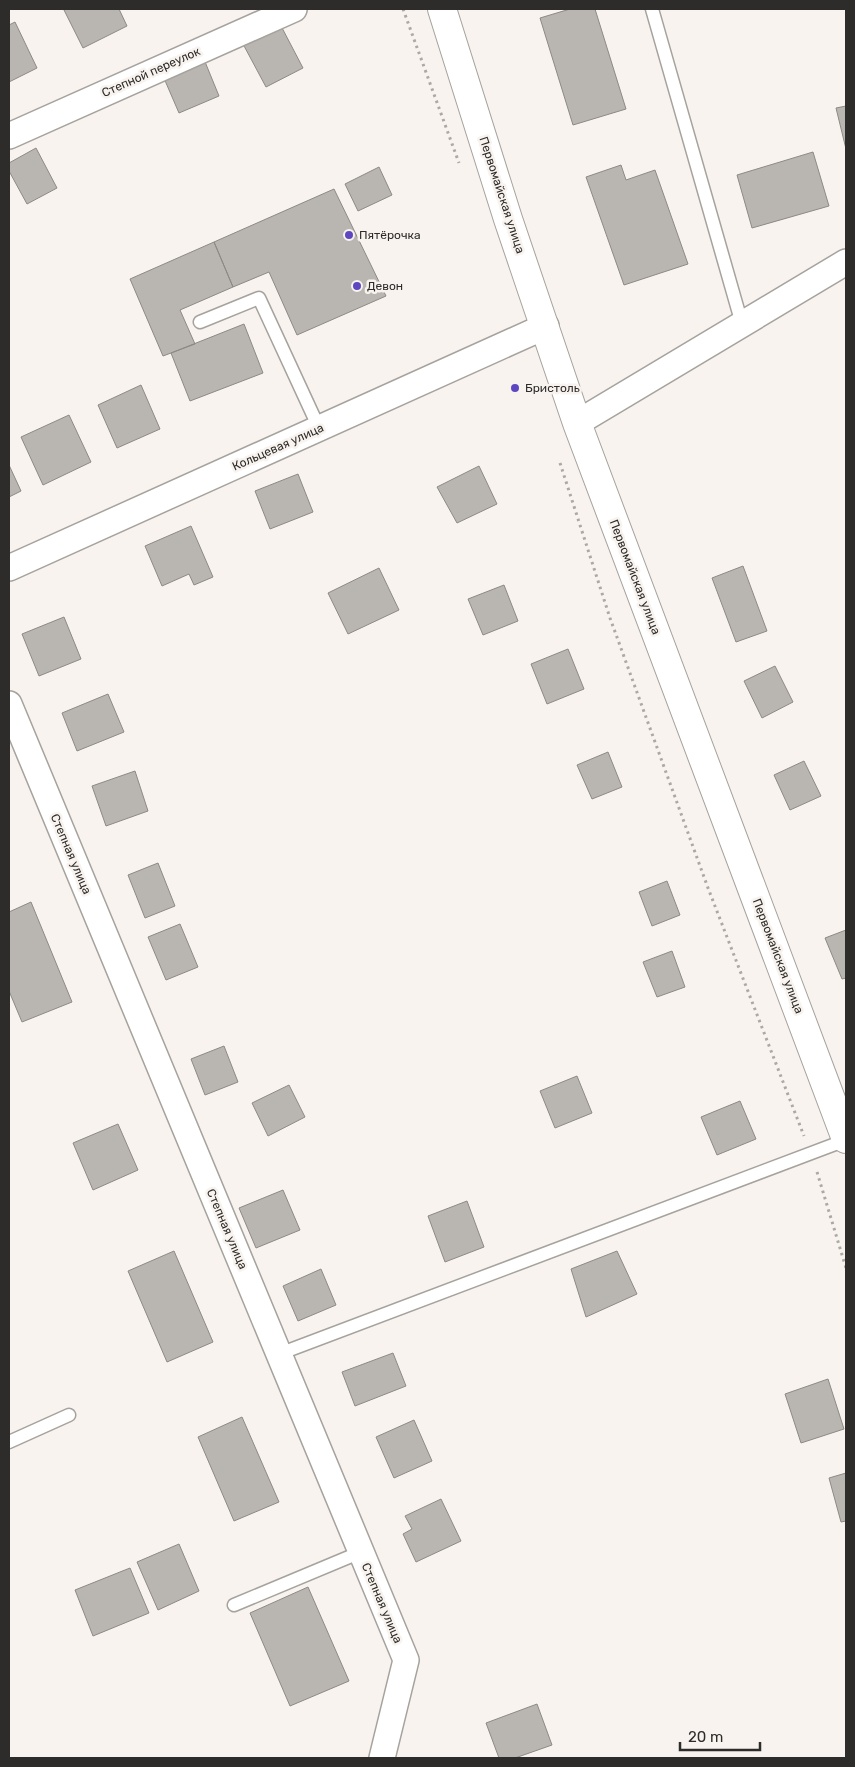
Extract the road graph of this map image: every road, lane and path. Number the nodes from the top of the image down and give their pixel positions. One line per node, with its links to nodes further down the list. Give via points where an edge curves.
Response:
1 (294, 9): 5 (street, Степной переулок)
2 (403, 9): 6 (path)
3 (442, 9): 10 (street, Первомайская улица, via 508,219)
4 (652, 9): 9 (lane)
5 (9, 136)
6 (460, 165)
7 (846, 262): 9 (street)
8 (200, 322): 12 (lane, via 259,298)
9 (742, 324): 11 (street)
10 (546, 326): 11 (street, Первомайская улица); 12 (street, Кольцевая улица)
11 (578, 423): 16 (street, Первомайская улица)
12 (319, 428): 14 (street, Кольцевая улица)
13 (558, 454): 17 (path, via 610,618 708,888)
14 (9, 568)
15 (9, 704): 19 (street, Степная улица)
16 (846, 1139): 17 (lane)
17 (811, 1154): 18 (path); 19 (lane)
18 (846, 1268)
19 (279, 1354): 22 (street, Степная улица)
20 (69, 1415): 21 (lane)
21 (9, 1442)
22 (361, 1552): 23 (lane); 24 (street, Степная улица, via 406,1660)
23 (234, 1605)
24 (382, 1758)

